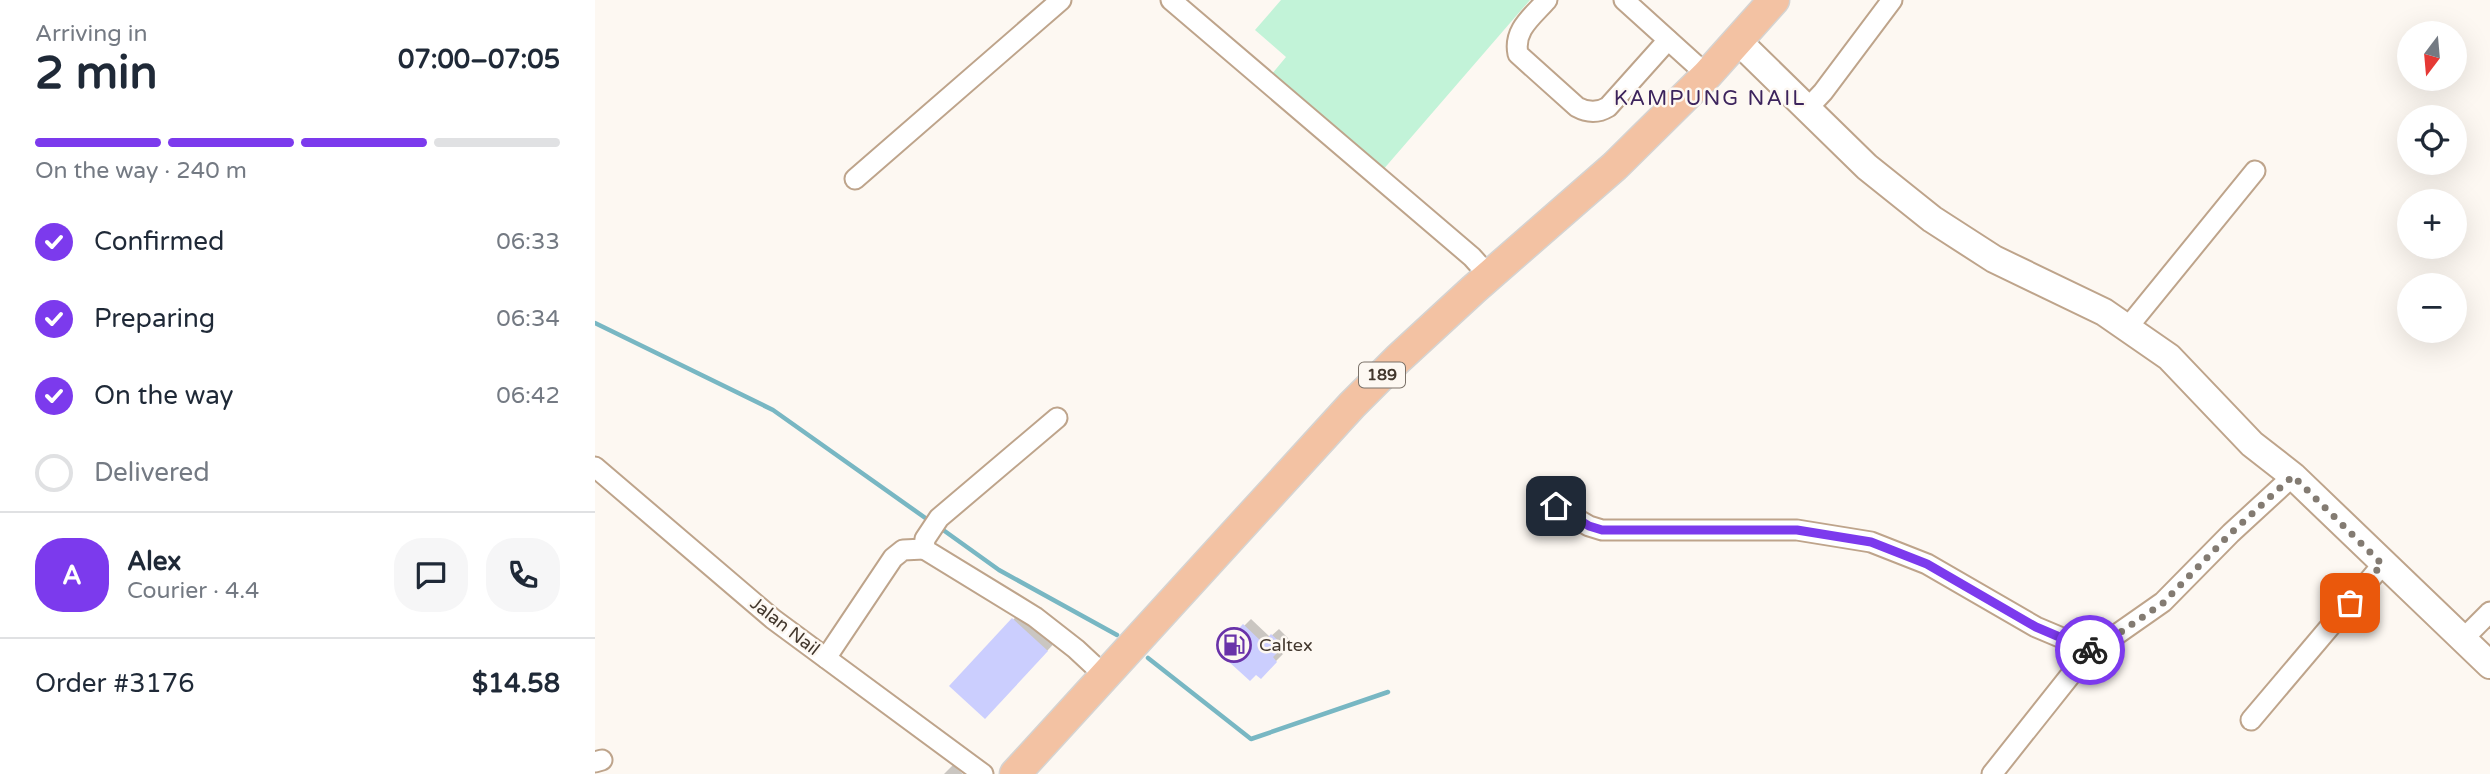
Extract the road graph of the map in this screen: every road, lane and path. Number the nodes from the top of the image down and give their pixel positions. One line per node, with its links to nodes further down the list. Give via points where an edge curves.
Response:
1 (1061, 0): 12 (street)
2 (1171, 0): 13 (street)
3 (1548, 0): 7 (street, via 1519,31 1518,54 1587,111 1608,107)
4 (1624, 0): 7 (street)
5 (1774, 0): 8 (main road, 189)
6 (1892, 0): 10 (street)
7 (1668, 40): 9 (street)
8 (1738, 41): 9 (main road, 189); 10 (street)
9 (1707, 75): 13 (main road, 189, via 1615,166)
10 (1807, 109): 14 (street, via 1867,167 1966,243)
11 (2255, 171): 14 (street)
12 (855, 179)
13 (1489, 276): 26 (main road, 189, via 1352,405)
14 (2128, 327): 17 (street, via 2169,357 2252,444)
15 (1057, 418): 19 (street, via 934,523)
16 (595, 467): 24 (street, Jalan Nail, via 773,619)
17 (2293, 476): 20 (street); 23 (street, via 2163,603)
18 (1556, 506): 23 (street, via 1602,530 1797,530 1871,542 1927,564 2036,627)
19 (924, 549): 24 (street, via 903,550 893,558); 26 (street, via 1035,617)
20 (2382, 564): 22 (street); 27 (street)
21 (2490, 612): 22 (street)
22 (2462, 640): 25 (street)
23 (2093, 651): 30 (street)
24 (826, 658): 28 (street, Jalan Nail)
25 (2490, 666)
26 (1105, 676): 29 (main road, 189)
27 (2251, 720)
28 (983, 774)
29 (1015, 774)
30 (1992, 774)

